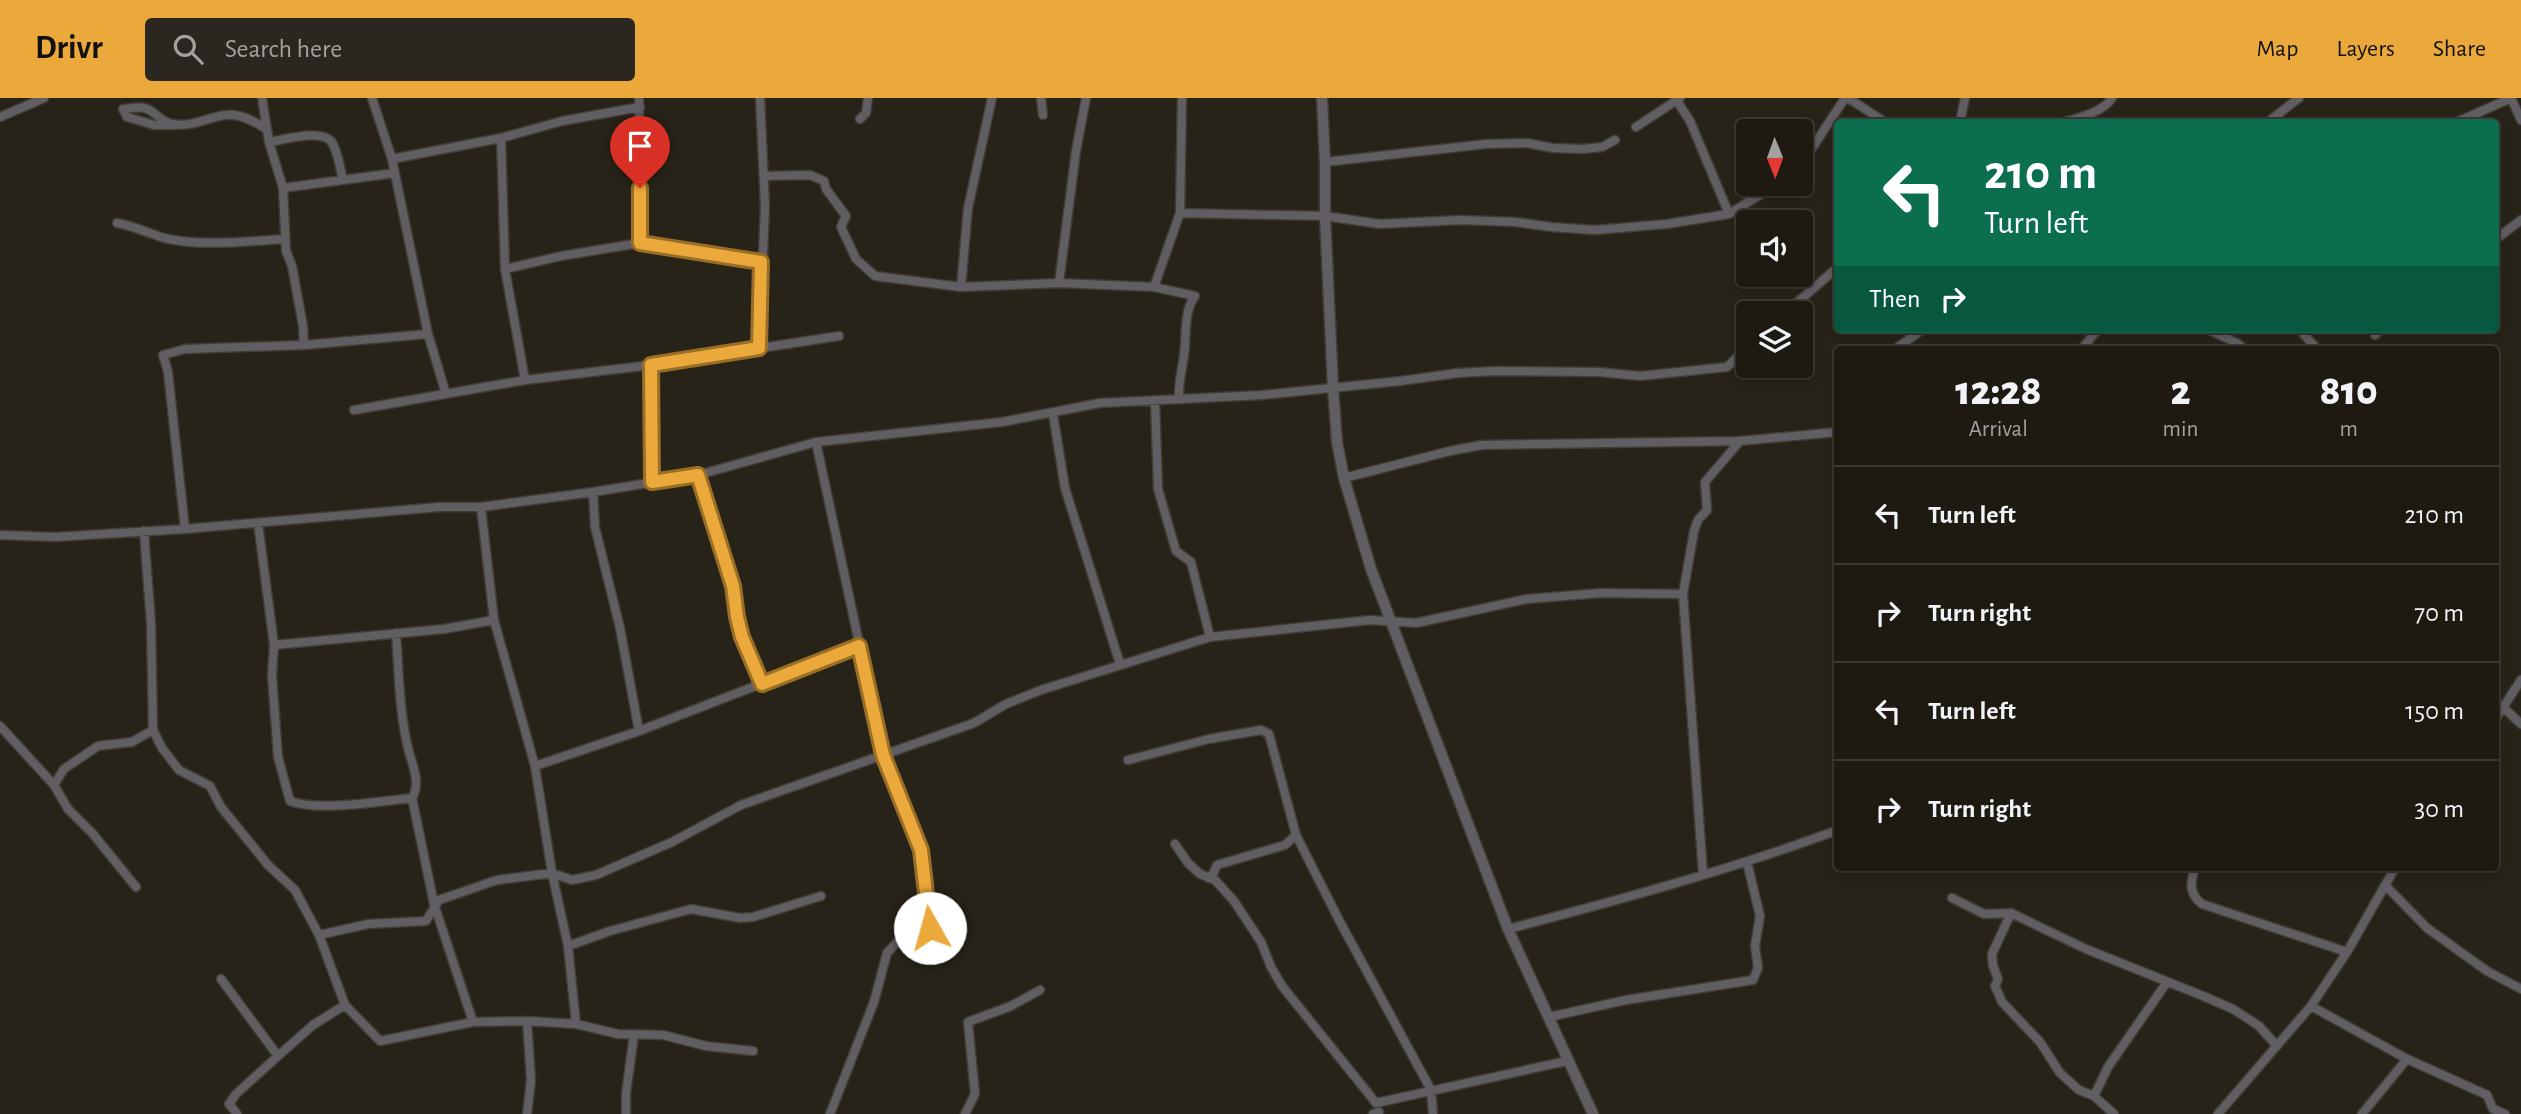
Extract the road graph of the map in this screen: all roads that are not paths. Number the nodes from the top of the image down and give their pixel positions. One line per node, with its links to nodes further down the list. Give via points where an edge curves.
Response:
1 (44, 98): 19 (street)
2 (262, 98): 29 (street)
3 (372, 98): 34 (street)
4 (760, 98): 37 (street)
5 (868, 98): 20 (street)
6 (992, 98): 53 (street, via 968,208)
7 (1041, 98): 18 (street)
8 (1086, 98): 52 (street)
9 (1182, 98): 41 (street)
10 (1322, 98): 35 (street)
11 (1847, 98): 21 (street); 33 (street)
12 (1965, 98): 22 (street)
13 (2112, 98): 23 (street)
14 (2299, 98): 24 (street)
15 (2511, 98): 25 (street); 26 (street)
16 (1678, 99): 28 (street); 42 (street)
17 (639, 102): 30 (street); 48 (street)
18 (1043, 115)
19 (0, 117)
20 (860, 119)
21 (1880, 119)
22 (1961, 119)
23 (2075, 119)
24 (2272, 119)
25 (2464, 119)
26 (2521, 120)
27 (173, 125): 27 (street, via 142,107 122,109 127,117); 29 (street, via 201,123 226,114 249,118)
28 (1636, 127)
29 (266, 128): 32 (street)
30 (501, 138): 34 (street); 50 (street)
31 (1615, 139): 35 (street, via 1583,149 1486,144)
32 (269, 142): 38 (street, via 315,135 327,138); 39 (street)
33 (1813, 148)
34 (392, 159): 36 (street)
35 (1325, 162): 43 (street)
36 (395, 173): 38 (street); 59 (street)
37 (764, 176): 49 (street); 53 (street, via 810,175 824,181 846,216 841,227 844,237 856,259 875,276)
38 (343, 180): 39 (street)
39 (283, 188): 47 (street)
40 (1758, 196): 42 (street)
41 (1180, 213): 43 (street); 54 (street)
42 (1729, 214): 43 (street, via 1595,230 1483,221 1380,224)
43 (1325, 216): 69 (street)
44 (2521, 220): 46 (street)
45 (117, 223): 47 (street, via 165,238 206,242)
46 (2499, 237)
47 (285, 239): 61 (street)
48 (640, 243): 49 (street); 50 (street)
49 (761, 262): 65 (street)
50 (505, 269): 68 (street)
51 (1834, 270): 55 (street)
52 (1059, 284): 53 (street); 54 (street)
53 (961, 287)
54 (1154, 287): 71 (street, via 1195,296 1189,308)
55 (1799, 301)
56 (1917, 333): 62 (street)
57 (2216, 333): 63 (street)
58 (2303, 333): 64 (street)
59 (428, 334): 61 (street); 70 (street)
60 (839, 336): 65 (street)
61 (304, 345): 84 (street, via 185,349 163,355)
62 (1900, 346)
63 (2240, 346)
64 (2314, 346)
65 (759, 348): 67 (street)
66 (1736, 358): 69 (street, via 1727,367 1640,376 1495,371)
67 (651, 365): 68 (street); 80 (street)
68 (525, 380): 70 (street)
69 (1333, 387): 71 (street); 79 (street)
70 (446, 394): 73 (street)
71 (1179, 399): 72 (street)
72 (1155, 400): 74 (street, via 1100,403); 91 (street, via 1158,489 1176,551 1191,562)
73 (354, 410)
74 (1053, 414): 77 (street); 94 (street, via 1065,488)
75 (1834, 432): 76 (street)
76 (1740, 441): 79 (street, via 1482,445); 87 (street, via 1705,482 1707,510 1694,531)
77 (816, 442): 78 (street); 93 (street)
78 (698, 475): 80 (street); 96 (street, via 733,586 742,637)
79 (1344, 478): 89 (street)
80 (652, 482): 81 (street)
81 (593, 492): 82 (street); 102 (street, via 595,527)
82 (481, 507): 83 (street); 88 (street)
83 (258, 523): 84 (street); 92 (street)
84 (185, 529): 85 (street)
85 (144, 531): 86 (street, via 55,537); 101 (street)
86 (0, 535)
87 (1683, 594): 89 (street, via 1600,593 1527,599 1416,623); 115 (street)
88 (494, 620): 90 (street); 105 (street)
89 (1392, 621): 91 (street); 123 (street)
90 (396, 633): 92 (street); 107 (street, via 404,730 416,781)
91 (1210, 637): 94 (street)
92 (274, 645): 107 (street, via 278,757 290,801 336,805)
93 (859, 646): 96 (street); 103 (street)
94 (1121, 664): 103 (street, via 1041,690 974,723)
95 (2521, 680): 97 (street)
96 (762, 684): 102 (street)
97 (2503, 708): 98 (street); 99 (street)
98 (2499, 714)
99 (2521, 724)
100 (0, 726): 106 (street)
101 (153, 730): 106 (street, via 132,742 98,746 64,769); 124 (street, via 179,770 209,786 268,865 295,890)
102 (639, 731): 105 (street)
103 (883, 755): 114 (street, via 741,805 616,868 572,880); 149 (street, via 921,850 930,928 900,940 887,953 874,1002)
104 (1128, 760): 109 (street, via 1209,739 1265,731)
105 (535, 766): 114 (street)
106 (54, 785): 118 (street, via 68,809)
107 (412, 798): 121 (street)
108 (1834, 831): 111 (street)
109 (1296, 835): 116 (street, via 1285,845 1217,865); 143 (street)
110 (1175, 844): 116 (street, via 1200,874)
111 (1747, 862): 115 (street); 133 (street, via 1760,916 1755,946 1758,968 1753,980)
112 (2194, 871): 126 (street, via 2192,890 2202,904)
113 (2393, 871): 117 (street)
114 (552, 873): 121 (street, via 497,880); 125 (street)
115 (1703, 874): 123 (street)
116 (1212, 877): 143 (street, via 1261,942 1282,986 1376,1103)
117 (2385, 885): 126 (street); 129 (street, via 2427,928)
118 (136, 887)
119 (821, 896): 125 (street, via 753,917 691,909)
120 (1952, 898): 122 (street, via 1984,914)
121 (434, 904): 124 (street, via 422,923 368,924); 135 (street)
122 (2011, 913): 128 (street); 144 (street, via 1992,954 1996,991 2060,1073)
123 (1508, 929): 133 (street)
124 (319, 935): 131 (street)
125 (568, 946): 136 (street)
126 (2347, 952): 132 (street)
127 (221, 978): 140 (street)
128 (2167, 982): 138 (street, via 2233,1009 2259,1026); 144 (street, via 2108,1067)
129 (2521, 989)
130 (1040, 990): 150 (street, via 968,1022 975,1094)
131 (345, 1006): 135 (street, via 380,1041); 140 (street, via 313,1025)
132 (2311, 1006): 138 (street); 141 (street)
133 (1549, 1017): 142 (street)
134 (527, 1021): 135 (street); 136 (street); 147 (street, via 531,1080)
135 (473, 1022)
136 (576, 1024): 137 (street)
137 (634, 1035): 139 (street, via 663,1035); 148 (street)
138 (2277, 1046): 154 (street)
139 (753, 1051)
140 (278, 1056): 146 (street, via 236,1094 229,1104)
141 (2407, 1059): 145 (street, via 2487,1095); 155 (street)
142 (1567, 1061): 143 (street); 152 (street)
143 (1431, 1090): 151 (street)
144 (2094, 1096): 153 (street)
145 (2491, 1112): 156 (street)
146 (237, 1114)
147 (527, 1114)
148 (626, 1114)
149 (830, 1114)
150 (965, 1114)
151 (1433, 1114)
152 (1593, 1114)
153 (2114, 1114)
154 (2218, 1114)
155 (2362, 1114)
156 (2505, 1114)

